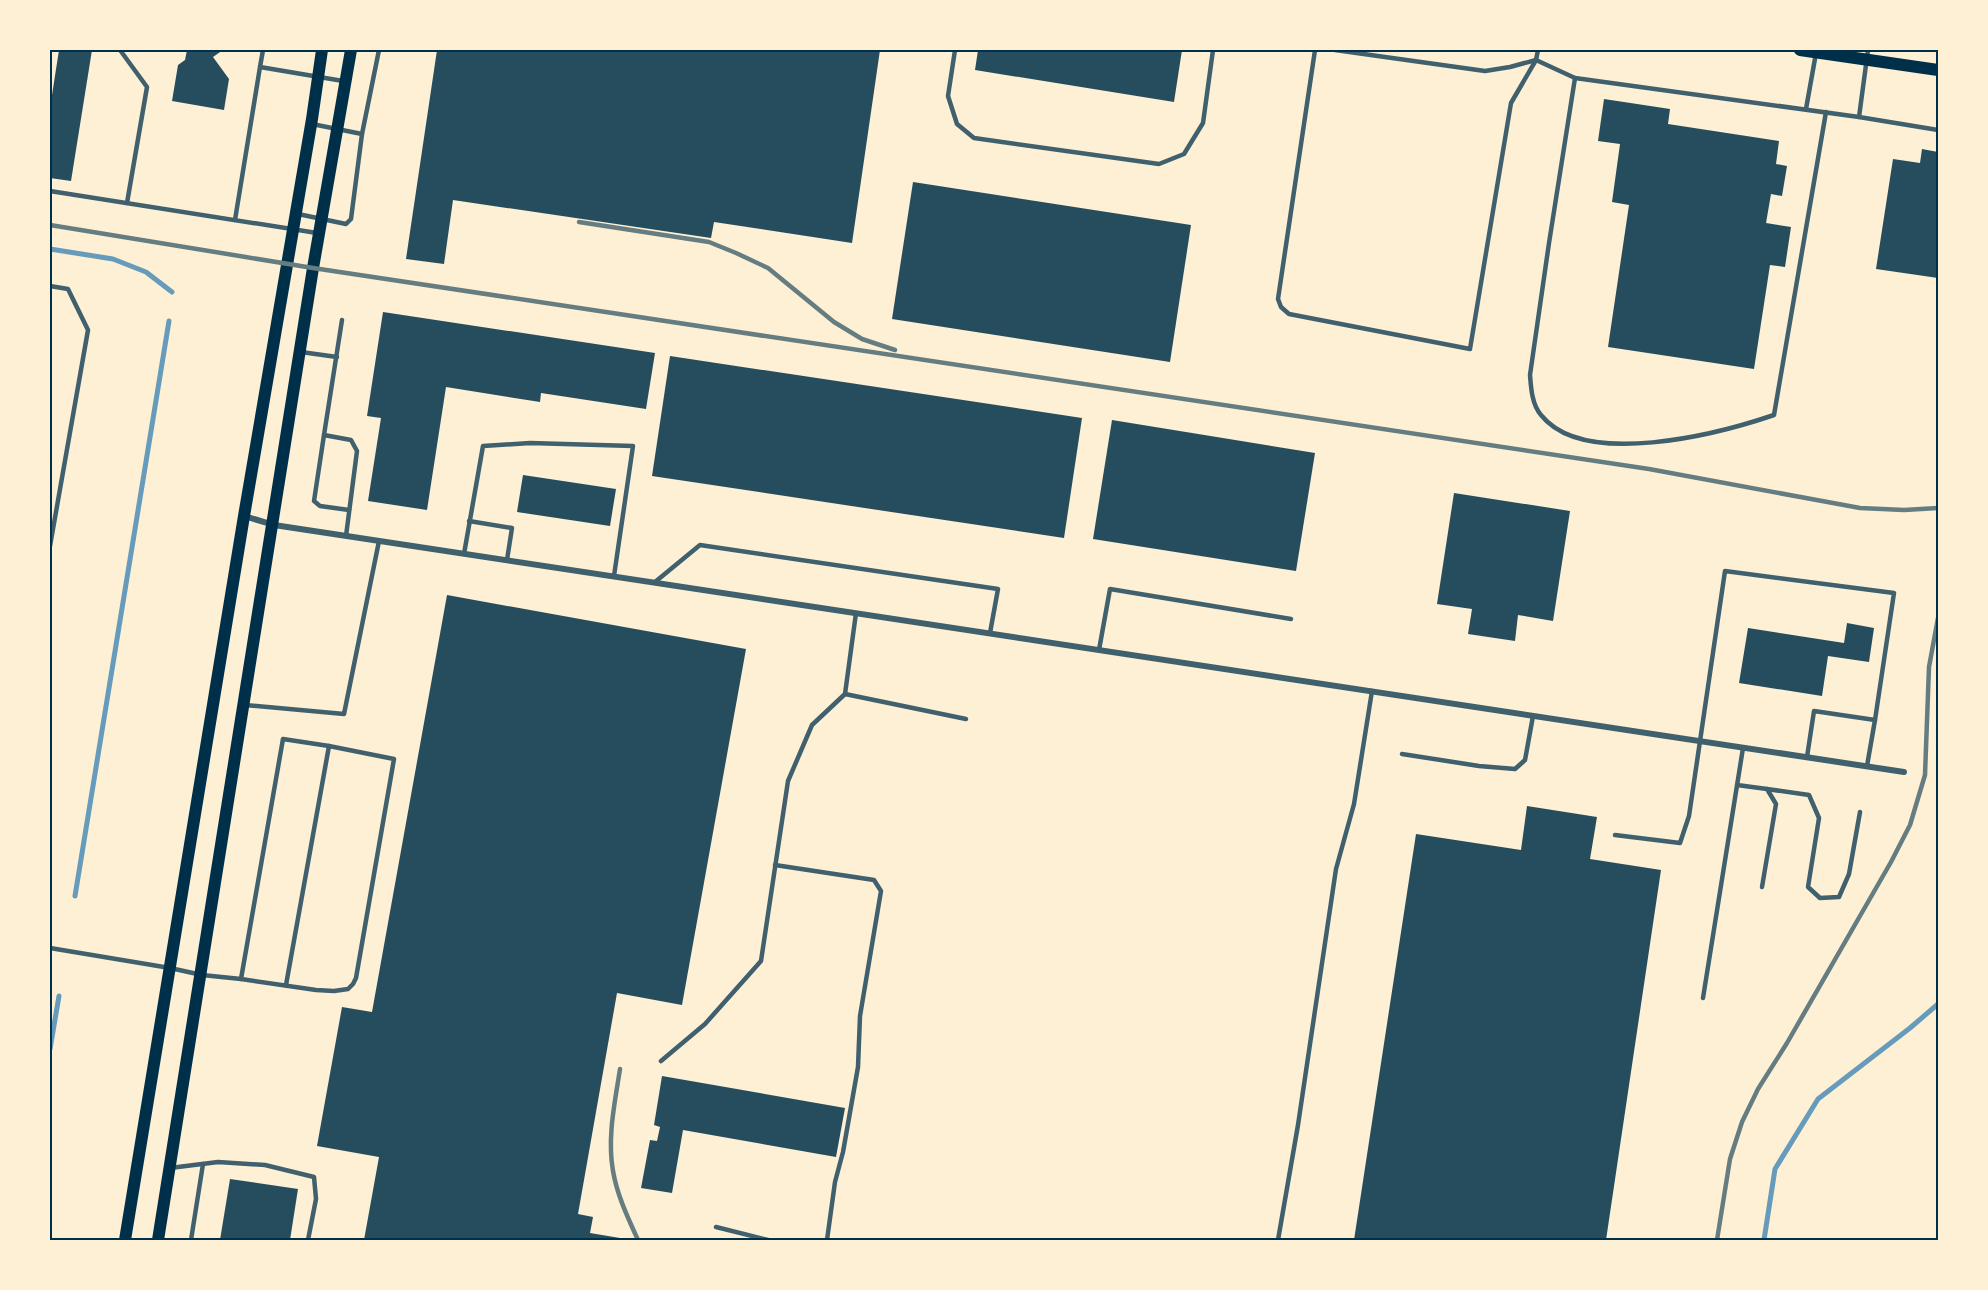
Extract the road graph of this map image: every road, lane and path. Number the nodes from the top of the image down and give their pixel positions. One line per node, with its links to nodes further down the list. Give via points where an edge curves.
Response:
1 (120, 50): 28 (lane, via 147,87)
2 (263, 50): 15 (lane)
3 (322, 50): 17 (main road)
4 (351, 50): 19 (main road)
5 (379, 50): 26 (lane)
6 (955, 50): 7 (lane, via 948,96 957,124 975,138 1159,164 1184,153 1203,123)
7 (1213, 50)
8 (1314, 50): 14 (lane, via 1278,299 1281,307 1289,314 1470,350 1511,103)
9 (1335, 50): 14 (lane, via 1485,71)
10 (1538, 50): 14 (lane)
11 (1800, 50): 12 (main road)
12 (1816, 52): 13 (main road); 20 (lane)
13 (1868, 55): 16 (main road); 22 (lane)
14 (1536, 60): 18 (lane)
15 (260, 67): 17 (lane); 30 (lane)
16 (1938, 70)
17 (318, 77): 19 (lane); 23 (main road)
18 (1575, 78): 20 (lane); 21 (lane, via 1530,375 1540,414 1560,431 1596,442 1675,441 1774,415)
19 (346, 81): 24 (main road)
20 (1806, 110): 21 (lane)
21 (1826, 112): 22 (lane)
22 (1859, 117): 25 (lane)
23 (311, 124): 24 (lane); 29 (main road)
24 (339, 129): 26 (lane); 31 (main road)
25 (1938, 130)
26 (362, 134): 31 (lane, via 351,219 346,224)
27 (50, 191): 28 (lane)
28 (127, 203): 30 (lane)
29 (296, 214): 31 (lane); 32 (main road)
30 (235, 220): 32 (lane)
31 (322, 220): 33 (main road)
32 (293, 229): 33 (lane); 40 (main road)
33 (320, 234): 36 (main road)
34 (50, 286): 45 (lane, via 68,289 88,330)
35 (342, 320): 37 (lane)
36 (300, 352): 37 (lane); 42 (main road)
37 (337, 357): 38 (lane)
38 (324, 435): 39 (lane, via 351,440 357,451); 39 (lane, via 314,501 320,506)
39 (349, 510): 43 (lane)
40 (244, 516): 42 (street); 74 (main road)
41 (469, 521): 46 (lane); 47 (lane, via 512,528); 48 (lane, via 483,446 633,446)
42 (274, 525): 43 (street); 56 (main road)
43 (346, 536): 44 (street)
44 (379, 541): 46 (street); 56 (lane, via 344,714)
45 (50, 546)
46 (464, 554): 47 (street)
47 (507, 560): 48 (street)
48 (614, 576): 49 (street)
49 (655, 582): 50 (street); 52 (lane, via 700,545 998,589)
50 (856, 613): 52 (street); 55 (lane)
51 (1292, 619): 53 (lane, via 1110,589)
52 (990, 633): 53 (street)
53 (1099, 650): 54 (street)
54 (1372, 692): 57 (street); 89 (lane, via 1354,804 1336,869)
55 (845, 694): 58 (lane); 71 (lane, via 812,725 788,781)
56 (245, 705): 75 (main road)
57 (1533, 716): 60 (street); 63 (lane, via 1525,760 1515,769)
58 (966, 718)
59 (1875, 720): 60 (lane, via 1894,593 1725,571); 64 (lane, via 1814,711); 65 (lane)
60 (1699, 741): 62 (street); 70 (lane, via 1689,816 1680,843)
61 (329, 746): 76 (lane, via 283,739); 77 (lane); 77 (lane, via 394,759 356,978 348,989 334,991)
62 (1743, 748): 64 (street); 67 (lane)
63 (1402, 754)
64 (1807, 758): 65 (street)
65 (1867, 766): 66 (street)
66 (1904, 772)
67 (1737, 785): 68 (lane); 78 (lane)
68 (1767, 789): 69 (lane, via 1809,795 1819,818 1808,887 1820,898 1839,897 1849,874); 72 (lane, via 1776,804)
69 (1860, 812)
70 (1615, 835)
71 (775, 865): 79 (lane, via 761,961 705,1024); 88 (lane, via 874,880 881,891 860,1017 858,1067)
72 (1762, 887)
73 (50, 948): 74 (lane)
74 (171, 968): 75 (lane); 83 (main road)
75 (202, 975): 76 (lane); 81 (main road)
76 (241, 979): 77 (lane)
77 (286, 985)
78 (1703, 998)
79 (661, 1061)
80 (203, 1164): 81 (lane); 85 (lane); 86 (lane, via 265,1165 314,1177 316,1198)
81 (170, 1168): 84 (main road)
82 (716, 1227): 87 (lane)
83 (125, 1240)
84 (158, 1240)
85 (191, 1240)
86 (308, 1240)
87 (768, 1240)
88 (827, 1240)
89 (1278, 1240)

